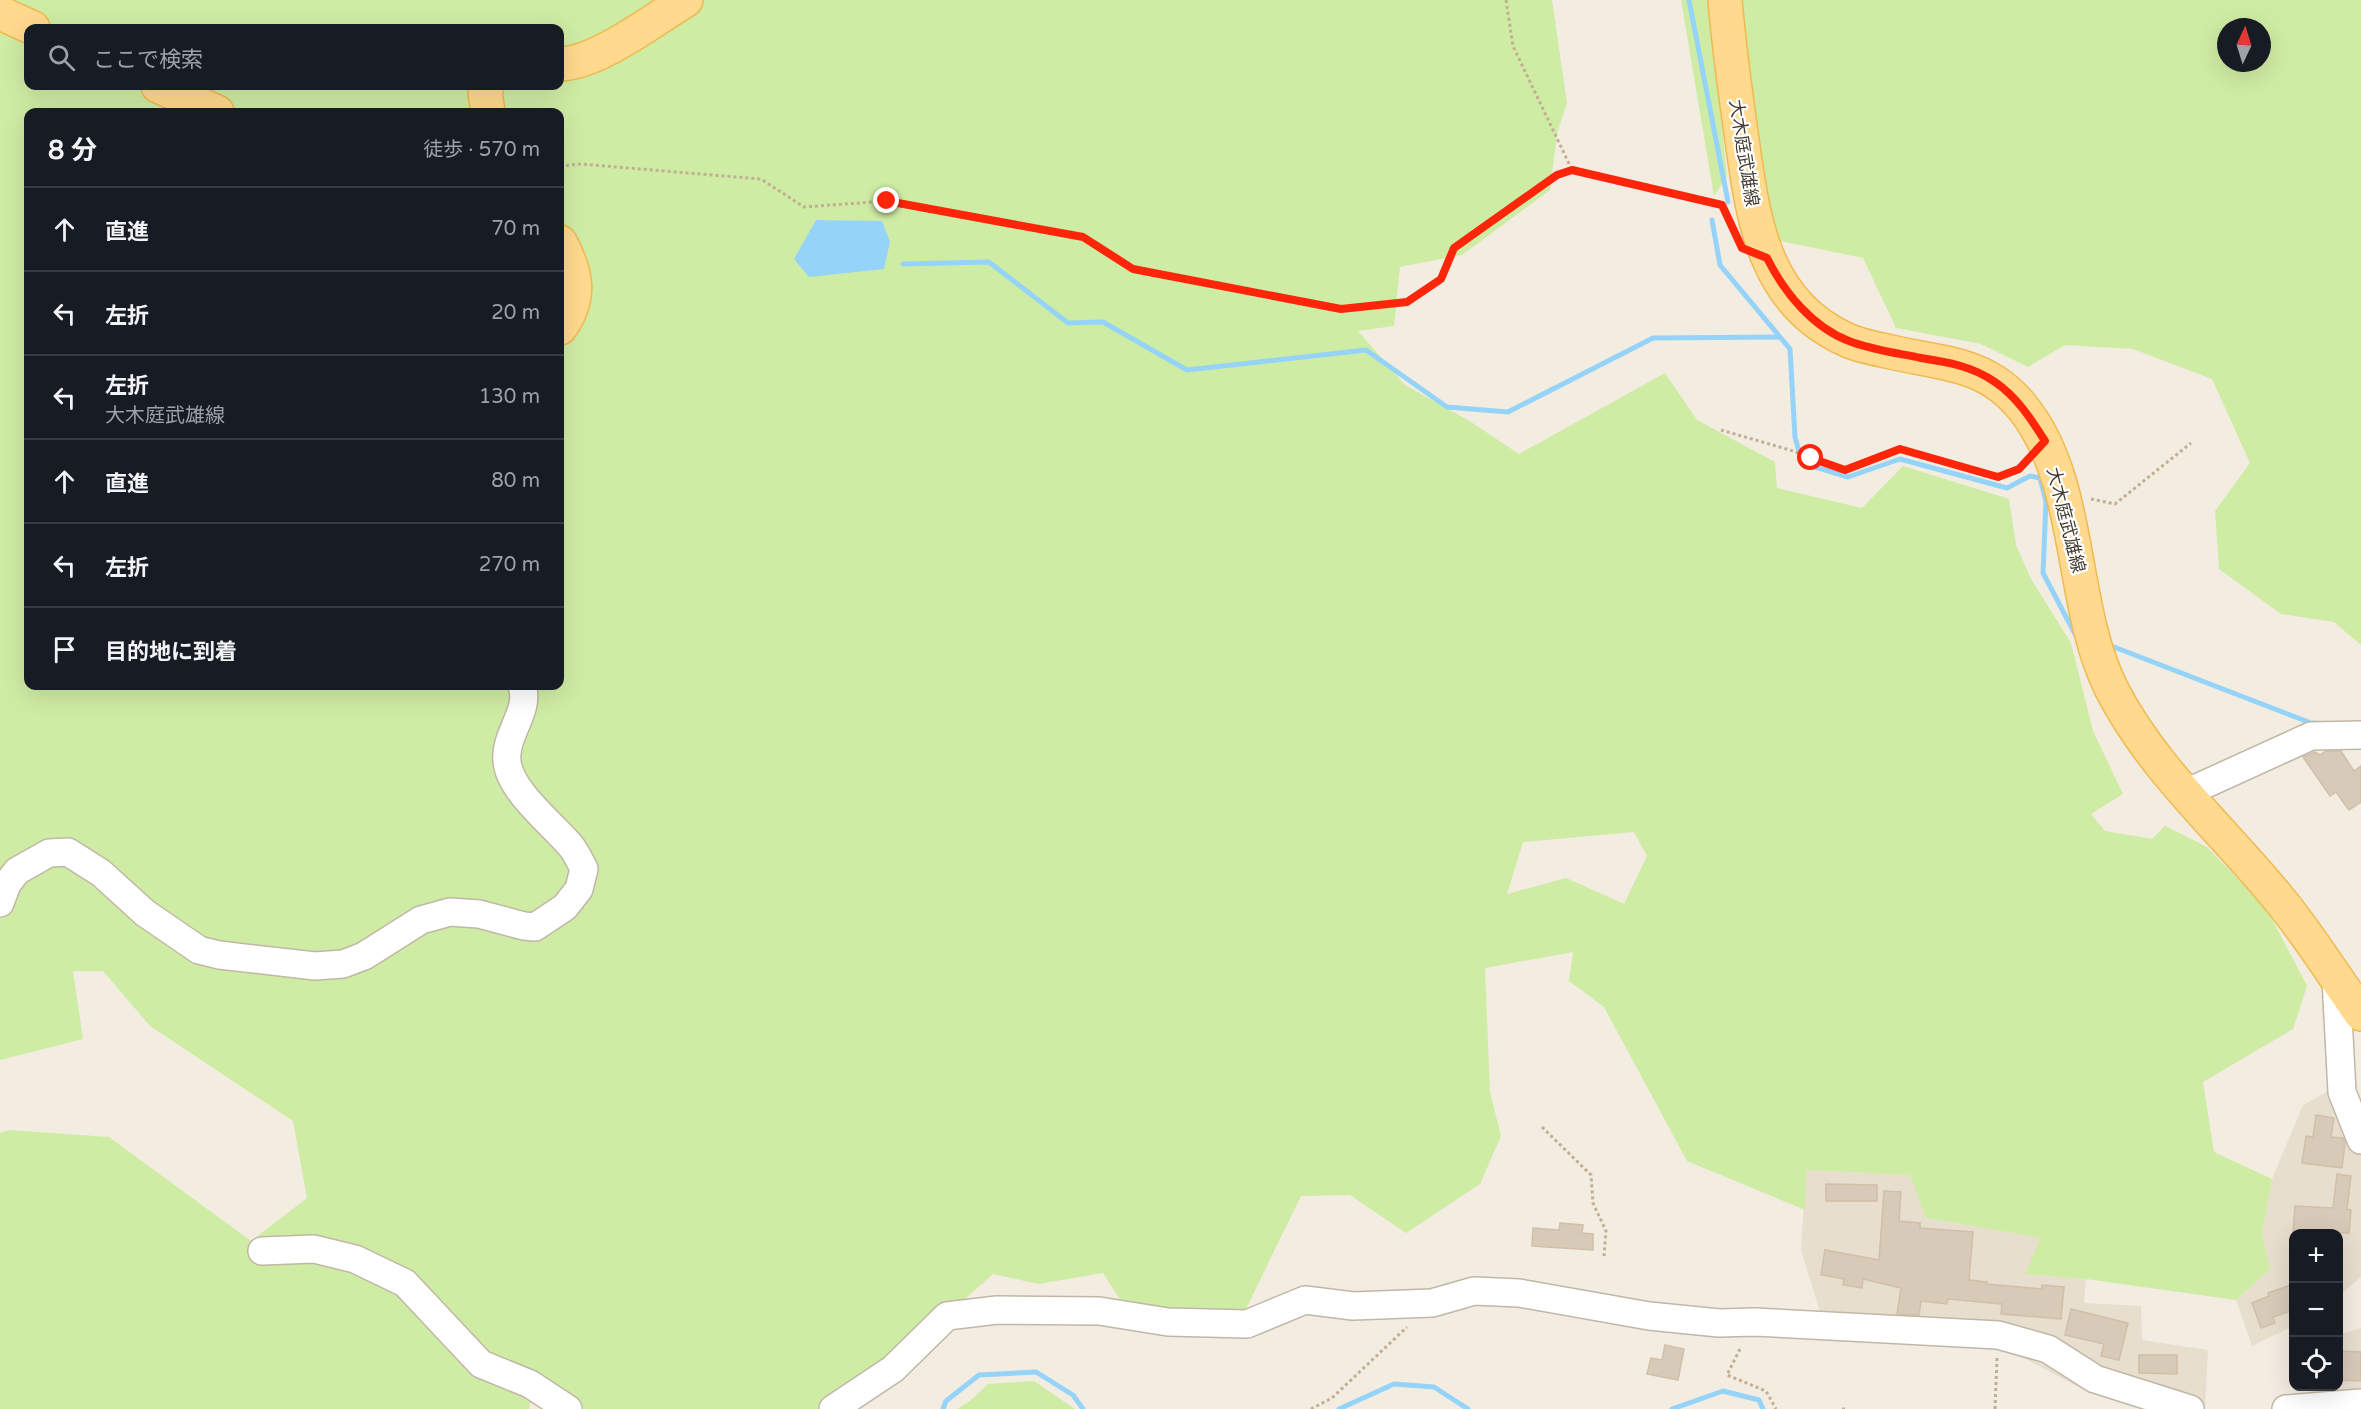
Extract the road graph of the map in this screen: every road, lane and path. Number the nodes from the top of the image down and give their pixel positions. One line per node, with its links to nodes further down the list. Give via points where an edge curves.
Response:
1 (686, 0): 6 (main road, via 609,48)
2 (1506, 0): 12 (path, via 1513,46)
3 (1725, 0): 17 (main road, 大木庭武雄線, via 1752,210 1780,284 1813,319 1848,341 1962,365 1995,382 2022,406)
4 (0, 13): 5 (main road)
5 (24, 24)
6 (564, 64)
7 (167, 90): 9 (main road)
8 (486, 90): 10 (main road)
9 (208, 108)
10 (487, 108)
11 (564, 166): 12 (path, via 761,179 804,207 887,201 1083,237 1133,269 1341,309 1407,302 1441,279 1454,248 1557,175)
12 (1572, 170): 13 (path, via 1722,205)
13 (1727, 216)
14 (564, 249): 15 (main road, via 575,284 571,312)
15 (564, 322)
16 (1721, 430): 17 (path, via 1845,470 1900,449 1998,477 2019,469)
17 (2045, 441): 19 (main road, 大木庭武雄線)
18 (2191, 443): 19 (path, via 2115,504)
19 (2062, 494): 22 (main road, 大木庭武雄線, via 2091,630 2110,686 2142,742)
20 (524, 690): 23 (street, via 507,762 516,784 573,847 584,869 579,889 566,907 536,927 479,914 450,912 421,920 364,956 343,964 315,966 219,955 199,950 68,852 49,853 17,871)
21 (2361, 735): 22 (street, via 2311,736)
22 (2186, 793): 24 (main road, 大木庭武雄線, via 2281,900)
23 (0, 903)
24 (2336, 979): 25 (main road, 大木庭武雄線); 27 (street, via 2342,1092)
25 (2361, 1014)
26 (1542, 1126): 29 (path, via 1591,1174 1593,1203 1606,1231)
27 (2361, 1140)
28 (262, 1251): 34 (street, via 314,1249 354,1259 405,1283 481,1364 530,1384)
29 (1604, 1256)
30 (1432, 1303): 31 (street, via 1474,1291 1519,1293 1649,1316 1719,1323); 35 (street, via 1353,1306 1305,1300 1247,1324 1168,1323 1100,1311 997,1310 947,1316 893,1369); 36 (path, via 1332,1398)
31 (1998, 1335): 40 (path); 41 (street, via 2048,1349 2095,1379)
32 (1740, 1349): 37 (path, via 1727,1375 1766,1391)
33 (2361, 1403): 42 (street)
34 (568, 1409)
35 (833, 1409)
36 (1311, 1409)
37 (1776, 1409)
38 (1842, 1409): 39 (path)
39 (1847, 1409)
40 (1995, 1409)
41 (2190, 1409)
42 (2286, 1409)

